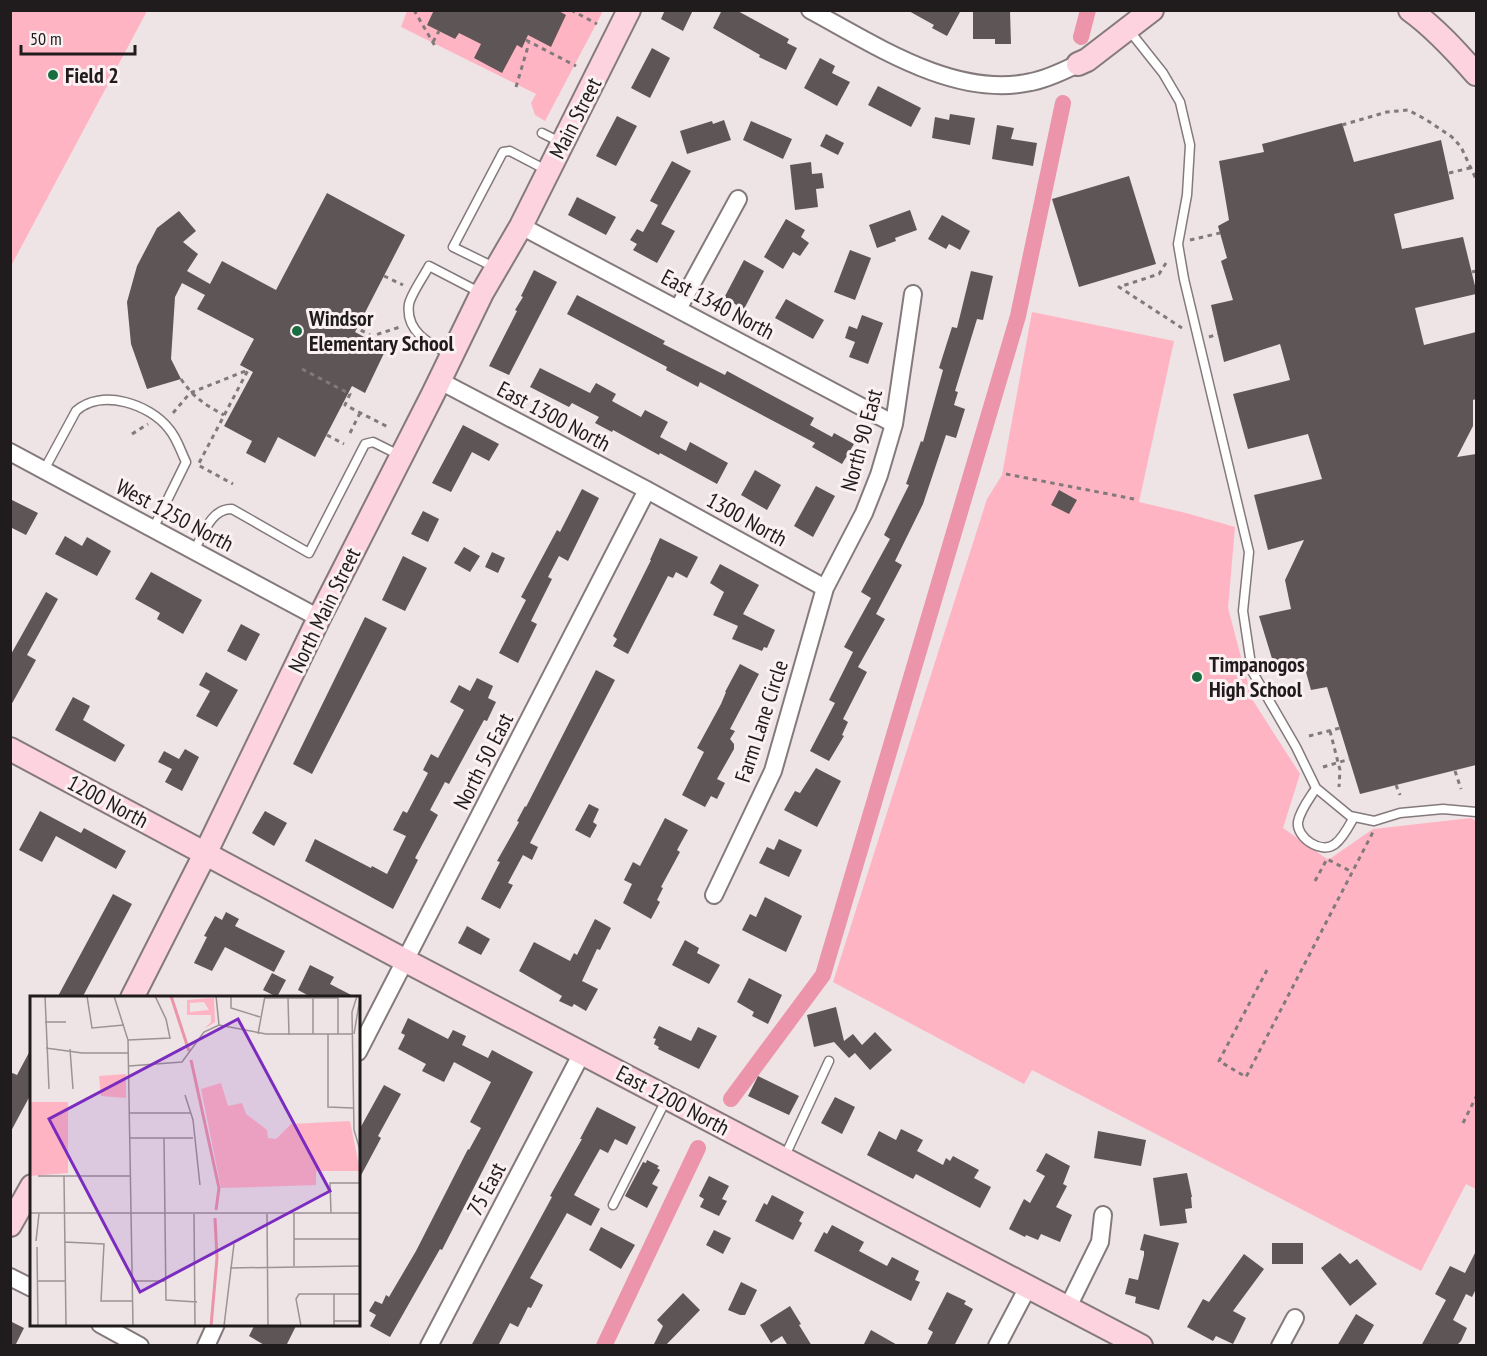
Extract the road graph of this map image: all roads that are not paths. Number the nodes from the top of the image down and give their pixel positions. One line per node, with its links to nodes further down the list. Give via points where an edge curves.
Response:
1 (628, 10): 9 (street, Main Street)
2 (810, 10): 6 (street, via 886,52 943,76 976,84 1031,82)
3 (1152, 10): 5 (street)
4 (1410, 10): 7 (street, via 1452,46)
5 (1128, 28): 6 (street); 29 (lane, via 1180,102 1190,145 1187,195 1178,244 1249,552 1243,611 1252,671)
6 (1078, 64)
7 (1476, 74)
8 (542, 133): 9 (lane)
9 (562, 143): 10 (street, Main Street)
10 (548, 171): 12 (street, Main Street); 13 (lane, via 510,151 503,152 453,247)
11 (738, 200): 16 (street)
12 (521, 226): 13 (street, North Main Street); 16 (street, East 1340 North)
13 (496, 268): 14 (street, North Main Street)
14 (482, 293): 17 (street, North Main Street); 17 (lane, via 429,266 409,303 411,322 423,340)
15 (913, 294): 19 (street, North 90 East)
16 (678, 309): 19 (street, East 1340 North)
17 (452, 356): 18 (street, North Main Street)
18 (440, 381): 21 (street, North Main Street); 23 (street, East 1300 North)
19 (894, 424): 26 (street, North 90 East, via 864,513)
20 (10, 452): 22 (street, West 1250 North)
21 (402, 456): 25 (lane, via 373,442 365,444 309,553 224,508 216,513); 27 (street, North Main Street)
22 (44, 470): 24 (street, West 1250 North); 24 (lane, via 83,405 106,401 146,409 170,429 186,462)
23 (647, 490): 26 (street, 1300 North); 34 (street, North 50 East)
24 (153, 529): 25 (street, West 1250 North)
25 (194, 551): 27 (street, West 1250 North)
26 (825, 588): 33 (street, Farm Lane Circle, via 773,771)
27 (319, 618): 32 (street, North Main Street)
28 (10, 749): 32 (street, 1200 North)
29 (1316, 788): 31 (lane); 31 (lane, via 1298,823 1299,833 1309,842 1332,847)
30 (1476, 812): 31 (lane, via 1443,808 1400,813 1374,821)
31 (1354, 817)
32 (205, 854): 34 (street, East 1200 North); 35 (street, North Main Street)
33 (714, 895)
34 (406, 961): 36 (street, North 50 East); 37 (street, East 1200 North)
35 (133, 996)
36 (360, 1048)
37 (582, 1053): 39 (street, East 1200 North); 54 (street, 75 East)
38 (830, 1061): 40 (lane)
39 (667, 1097): 40 (street, East 1200 North); 42 (lane)
40 (784, 1158): 47 (street, East 1200 North)
41 (30, 1190): 44 (street)
42 (613, 1205)
43 (1103, 1215): 48 (street, via 1100,1242)
44 (10, 1225)
45 (10, 1277): 46 (street)
46 (30, 1287)
47 (1028, 1287): 48 (street, East 1200 North); 55 (street)
48 (1068, 1306): 56 (street, East 1200 North)
49 (1295, 1318): 57 (street)
50 (104, 1326): 52 (street)
51 (215, 1326): 53 (street)
52 (140, 1346)
53 (206, 1346)
54 (429, 1346)
55 (997, 1346)
56 (1141, 1346)
57 (1280, 1346)

